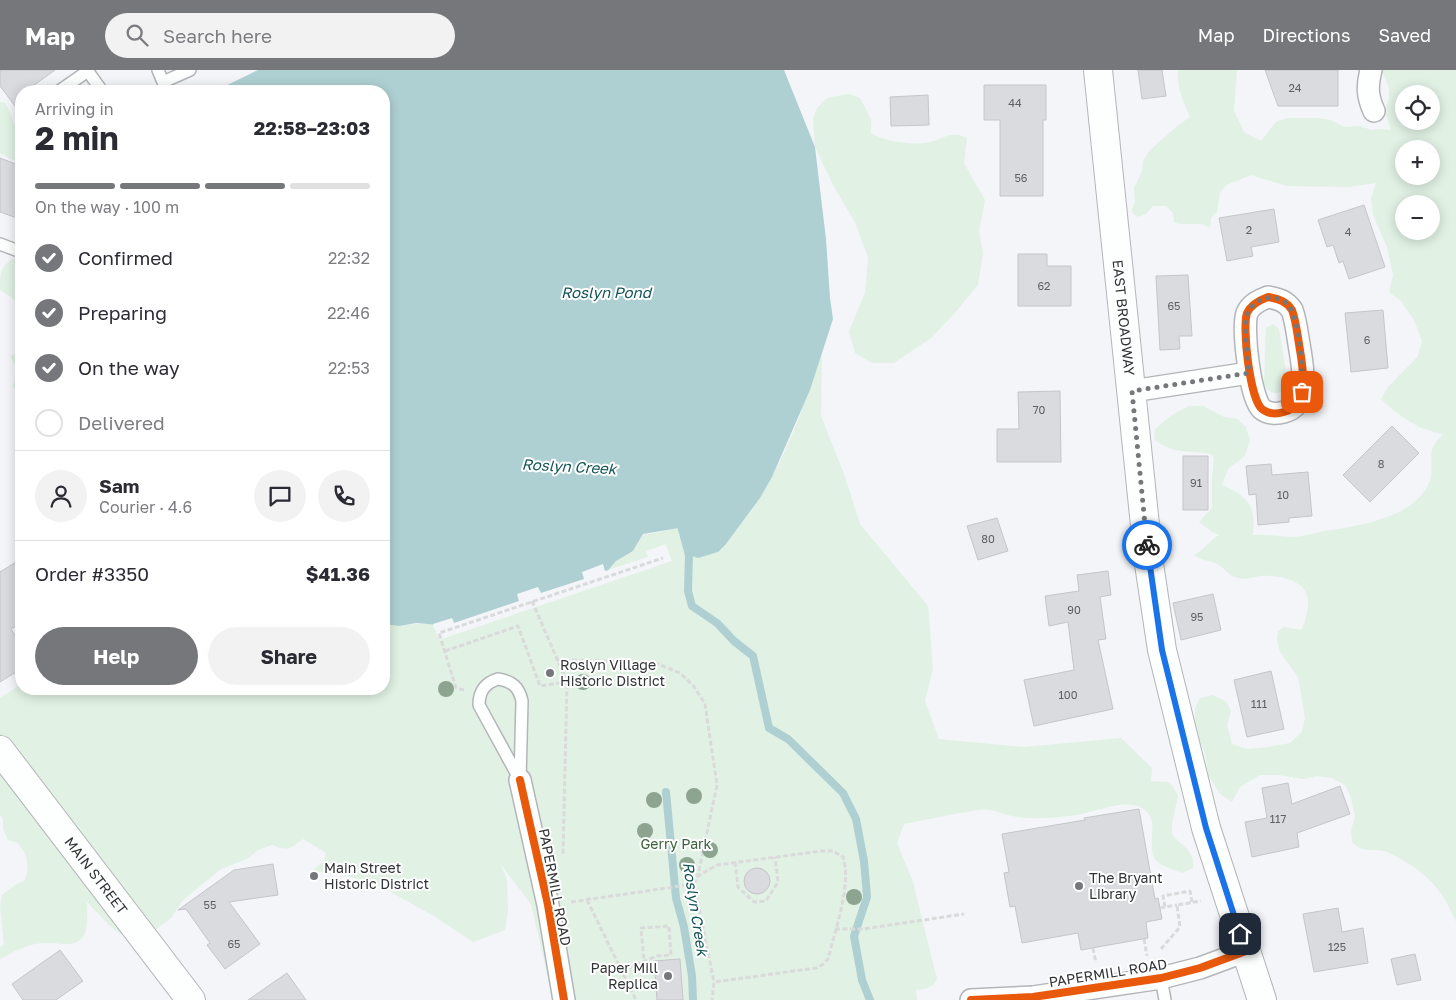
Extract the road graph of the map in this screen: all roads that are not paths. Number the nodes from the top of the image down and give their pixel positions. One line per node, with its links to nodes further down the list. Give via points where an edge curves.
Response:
1 (87, 70): 6 (lane); 7 (lane)
2 (158, 70): 3 (lane, via 163,82)
3 (190, 70)
4 (1098, 70): 12 (main road, EAST BROADWAY)
5 (1371, 70): 8 (street, via 1368,92)
6 (67, 85)
7 (98, 85)
8 (1374, 111)
9 (0, 244): 10 (lane)
10 (15, 250)
11 (1249, 373): 11 (street, via 1254,396 1264,411 1286,411 1299,399 1303,369 1294,316 1283,301 1260,300 1248,313); 12 (street)
12 (1132, 391): 15 (main road, EAST BROADWAY, via 1149,564 1162,650 1206,828)
13 (0, 750): 18 (main road, MAIN STREET)
14 (520, 780): 14 (lane, via 520,693 514,684 506,680 489,681 479,696 480,705); 19 (street, PAPERMILL ROAD, via 548,905)
15 (1246, 952): 16 (street, PAPERMILL ROAD); 22 (main road, EAST BROADWAY)
16 (1161, 978): 17 (street, PAPERMILL ROAD); 21 (lane)
17 (1033, 999): 20 (street, PAPERMILL ROAD)
18 (190, 1000)
19 (564, 1000)
20 (971, 1000)
21 (1165, 1000)
22 (1262, 1000)

